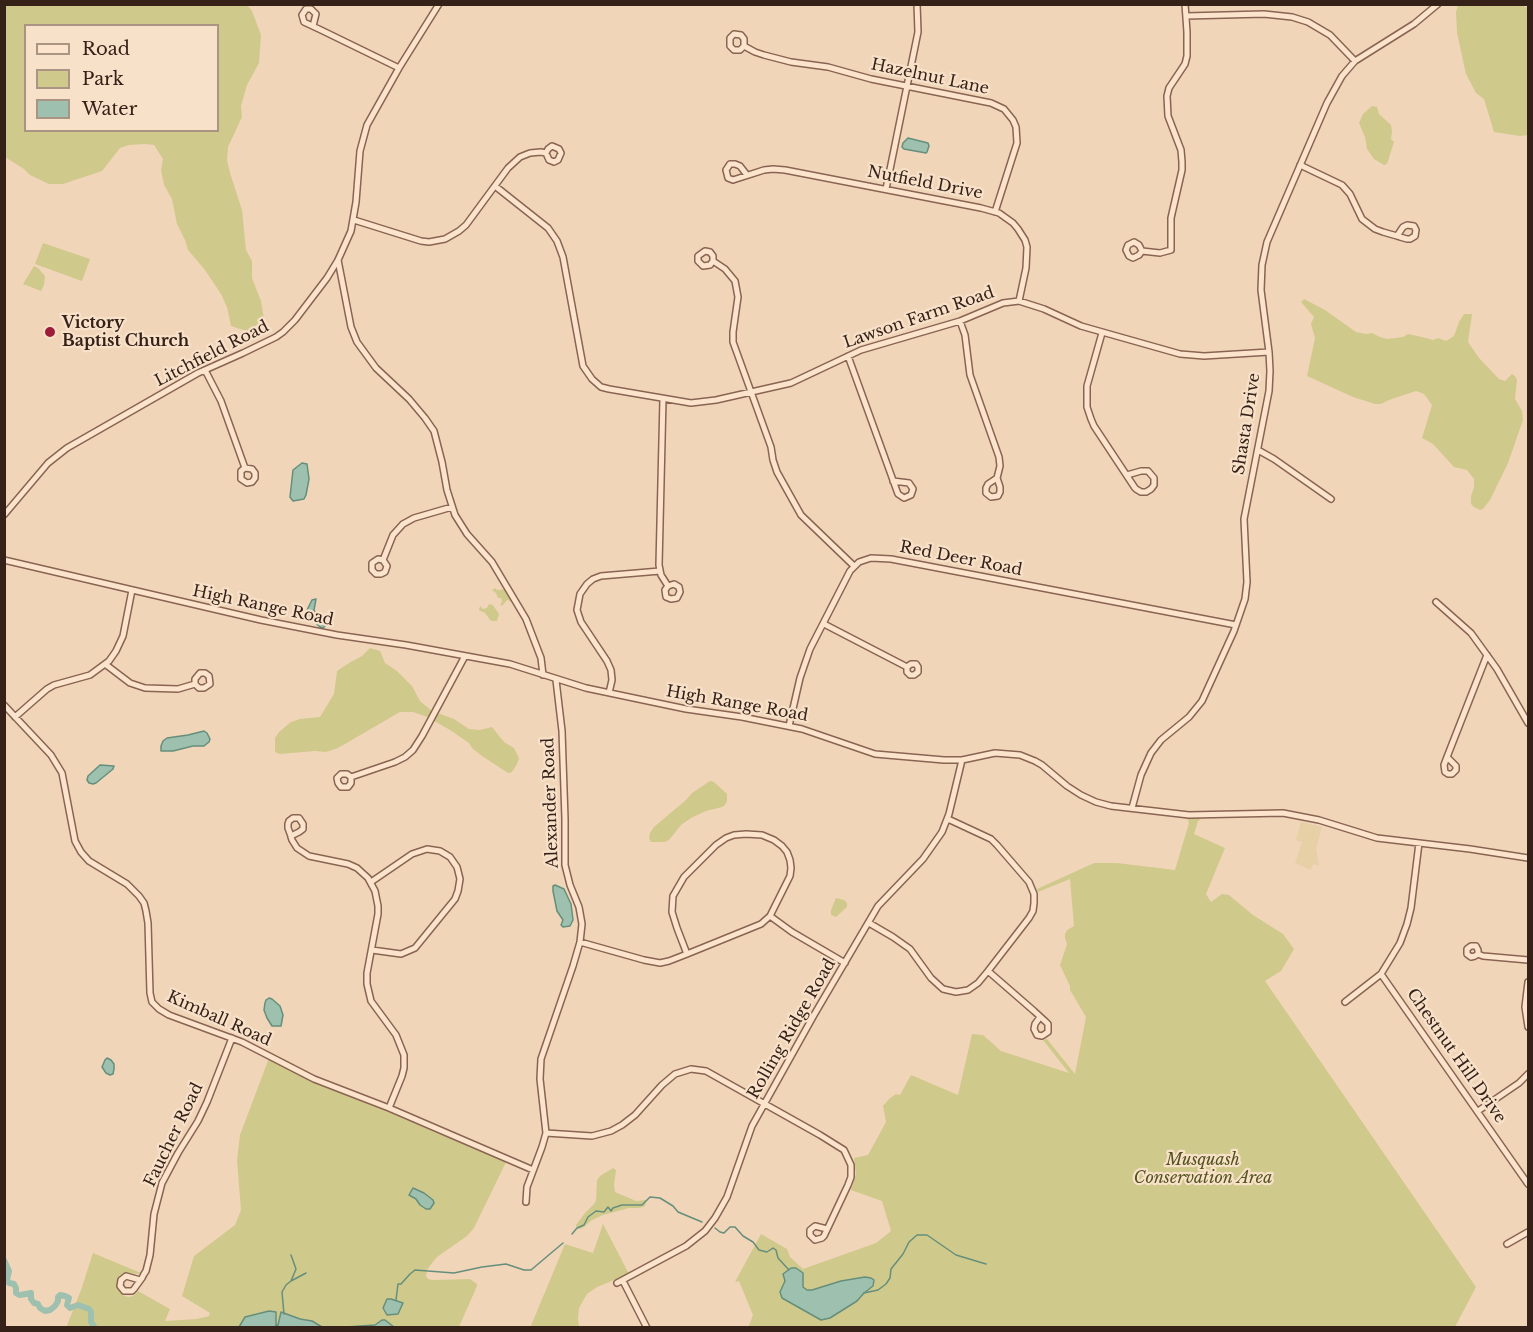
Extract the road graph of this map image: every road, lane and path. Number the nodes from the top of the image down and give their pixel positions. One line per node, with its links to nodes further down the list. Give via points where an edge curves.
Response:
1 (439, 4): 9 (street, Litchfield Road)
2 (917, 4): 10 (street, via 918,32)
3 (1185, 4): 5 (street)
4 (1438, 4): 8 (street, Shasta Drive)
5 (1186, 16): 8 (street, via 1292,17 1330,35); 19 (street, via 1185,64 1167,96 1168,116 1182,162 1171,218 1171,250)
6 (313, 26): 9 (street)
7 (744, 46): 10 (street, Hazelnut Lane, via 765,56)
8 (1355, 61): 12 (street, Shasta Drive, via 1334,89)
9 (399, 68): 17 (street, Litchfield Road, via 362,141)
10 (907, 87): 15 (street); 16 (street, Hazelnut Lane, via 991,103 1004,109 1013,120 1017,143)
11 (546, 153): 14 (street, via 520,157)
12 (1300, 165): 18 (street, via 1342,185 1365,222); 25 (street, Shasta Drive, via 1267,242 1262,265 1260,282)
13 (747, 176): 15 (street, Nutfield Drive, via 760,170 779,170)
14 (495, 186): 17 (street, via 466,225 451,237 436,242); 29 (street, Lawson Farm Road, via 548,228 559,245 582,362 589,376 602,387)
15 (886, 189): 16 (street, Nutfield Drive)
16 (995, 212): 22 (street, Nutfield Drive, via 1013,223 1025,240 1027,256)
17 (354, 220): 20 (street, Litchfield Road)
18 (1397, 236)
19 (1142, 251)
20 (338, 260): 27 (street, Litchfield Road, via 283,332); 36 (street, via 354,334 376,368 434,431)
21 (713, 261): 28 (street, via 735,281 738,297 734,342)
22 (1019, 301): 23 (street, Lawson Farm Road, via 1003,303); 24 (street, Lawson Farm Road)
23 (960, 321): 26 (street, Lawson Farm Road); 33 (street, via 970,375 999,453)
24 (1102, 333): 25 (street, Lawson Farm Road, via 1188,356); 32 (street, via 1087,407 1094,426)
25 (1269, 352): 30 (street, Shasta Drive, via 1269,391)
26 (848, 356): 28 (street, Lawson Farm Road, via 790,383); 34 (street)
27 (205, 370): 31 (street, via 221,401); 37 (street, Litchfield Road, via 60,453)
28 (751, 393): 29 (street, Lawson Farm Road, via 704,403); 40 (street, via 771,447 774,467 798,512)
29 (663, 399): 41 (street)
30 (1258, 450): 35 (street); 46 (street, Shasta Drive, via 1244,519 1246,591)
31 (245, 468)
32 (1127, 475): 32 (street, via 1147,471 1153,476 1154,485 1141,492)
33 (997, 478)
34 (893, 481)
35 (1331, 500)
36 (452, 507): 39 (street, via 403,524 393,535); 51 (street, via 459,523 492,562 526,620 541,658)
37 (4, 515)
38 (4, 560): 43 (street, High Range Road)
39 (383, 560)
40 (854, 566): 45 (street); 46 (street, Red Deer Road, via 871,558 891,559)
41 (660, 571): 42 (street); 54 (street, via 597,578 587,584 579,598 581,622 609,665)
42 (668, 586)
43 (132, 590): 48 (street, High Range Road, via 314,631); 49 (street, via 120,644)
44 (1436, 602): 47 (street, via 1471,633)
45 (824, 624): 50 (street); 58 (street, via 806,659)
46 (1236, 625): 62 (street, Shasta Drive, via 1200,704 1151,753)
47 (1487, 655): 57 (street); 59 (street)
48 (465, 656): 51 (street, High Range Road); 61 (street, via 431,720 405,757)
49 (105, 664): 53 (street, via 141,688); 56 (street, via 90,675 51,687)
50 (907, 667)
51 (543, 675): 52 (street, High Range Road)
52 (556, 680): 54 (street, High Range Road); 70 (street, Alexander Road, via 562,731 565,865 581,915)
53 (195, 684)
54 (609, 693): 58 (street, High Range Road)
55 (4, 705): 56 (street, Kimball Road)
56 (15, 717): 82 (street, Kimball Road, via 51,755 62,773 75,841 81,852 128,884 144,903 152,1002 169,1015)
57 (1528, 723)
58 (789, 726): 60 (street, High Range Road, via 875,754)
59 (1447, 757)
60 (962, 760): 62 (street, High Range Road, via 987,754 1020,755 1042,765 1088,798); 63 (street, Rolling Ridge Road)
61 (351, 777)
62 (1132, 808): 65 (street, High Range Road, via 1197,815 1283,813 1377,838)
63 (948, 819): 69 (street, Rolling Ridge Road, via 928,853 878,906); 76 (street, via 991,839 1029,882 1034,894 1029,918)
64 (291, 836): 67 (street, via 297,848 306,854 352,866)
65 (1419, 843): 66 (street, High Range Road); 77 (street, via 1407,924 1397,950)
66 (1528, 858)
67 (371, 882): 71 (street, via 378,906); 71 (street, via 412,854 427,849 450,857 460,879 454,899 415,948 402,954)
68 (770, 916): 72 (street, via 761,924); 72 (street, via 790,876 787,852 762,835 726,838 684,877 673,896 673,918); 75 (street)
69 (869, 922): 75 (street, Rolling Ridge Road); 76 (street, via 910,948 943,989 968,990)
70 (580, 942): 72 (street, via 656,963); 87 (street, Alexander Road, via 541,1063)
71 (372, 950): 85 (street, via 367,979 369,994 399,1040 404,1055 404,1068)
72 (687, 954)
73 (1478, 954): 74 (street)
74 (1528, 960)
75 (845, 963): 84 (street, Rolling Ridge Road)
76 (988, 971): 80 (street)
77 (1381, 974): 79 (street); 86 (street, Chestnut Hill Drive)
78 (1528, 982): 81 (street)
79 (1345, 1002)
80 (1040, 1017)
81 (1528, 1027)
82 (232, 1038): 85 (street, Kimball Road, via 303,1074); 94 (street, Faucher Road, via 202,1112 162,1183 149,1259)
83 (1528, 1074): 86 (street)
84 (765, 1103): 87 (street, via 710,1072 687,1070 668,1079 635,1115 615,1129 592,1136); 91 (street, via 838,1145 849,1157 850,1181); 95 (street, Rolling Ridge Road, via 747,1139 724,1205 711,1225 686,1246 620,1282)
85 (389, 1108): 88 (street, Kimball Road)
86 (1478, 1111): 89 (street, Chestnut Hill Drive)
87 (546, 1133): 88 (street, Alexander Road)
88 (533, 1170): 90 (street, Alexander Road)
89 (1528, 1184)
90 (526, 1202)
91 (827, 1229)
92 (1528, 1232): 93 (street)
93 (1506, 1244)
94 (140, 1280)
95 (647, 1328)

